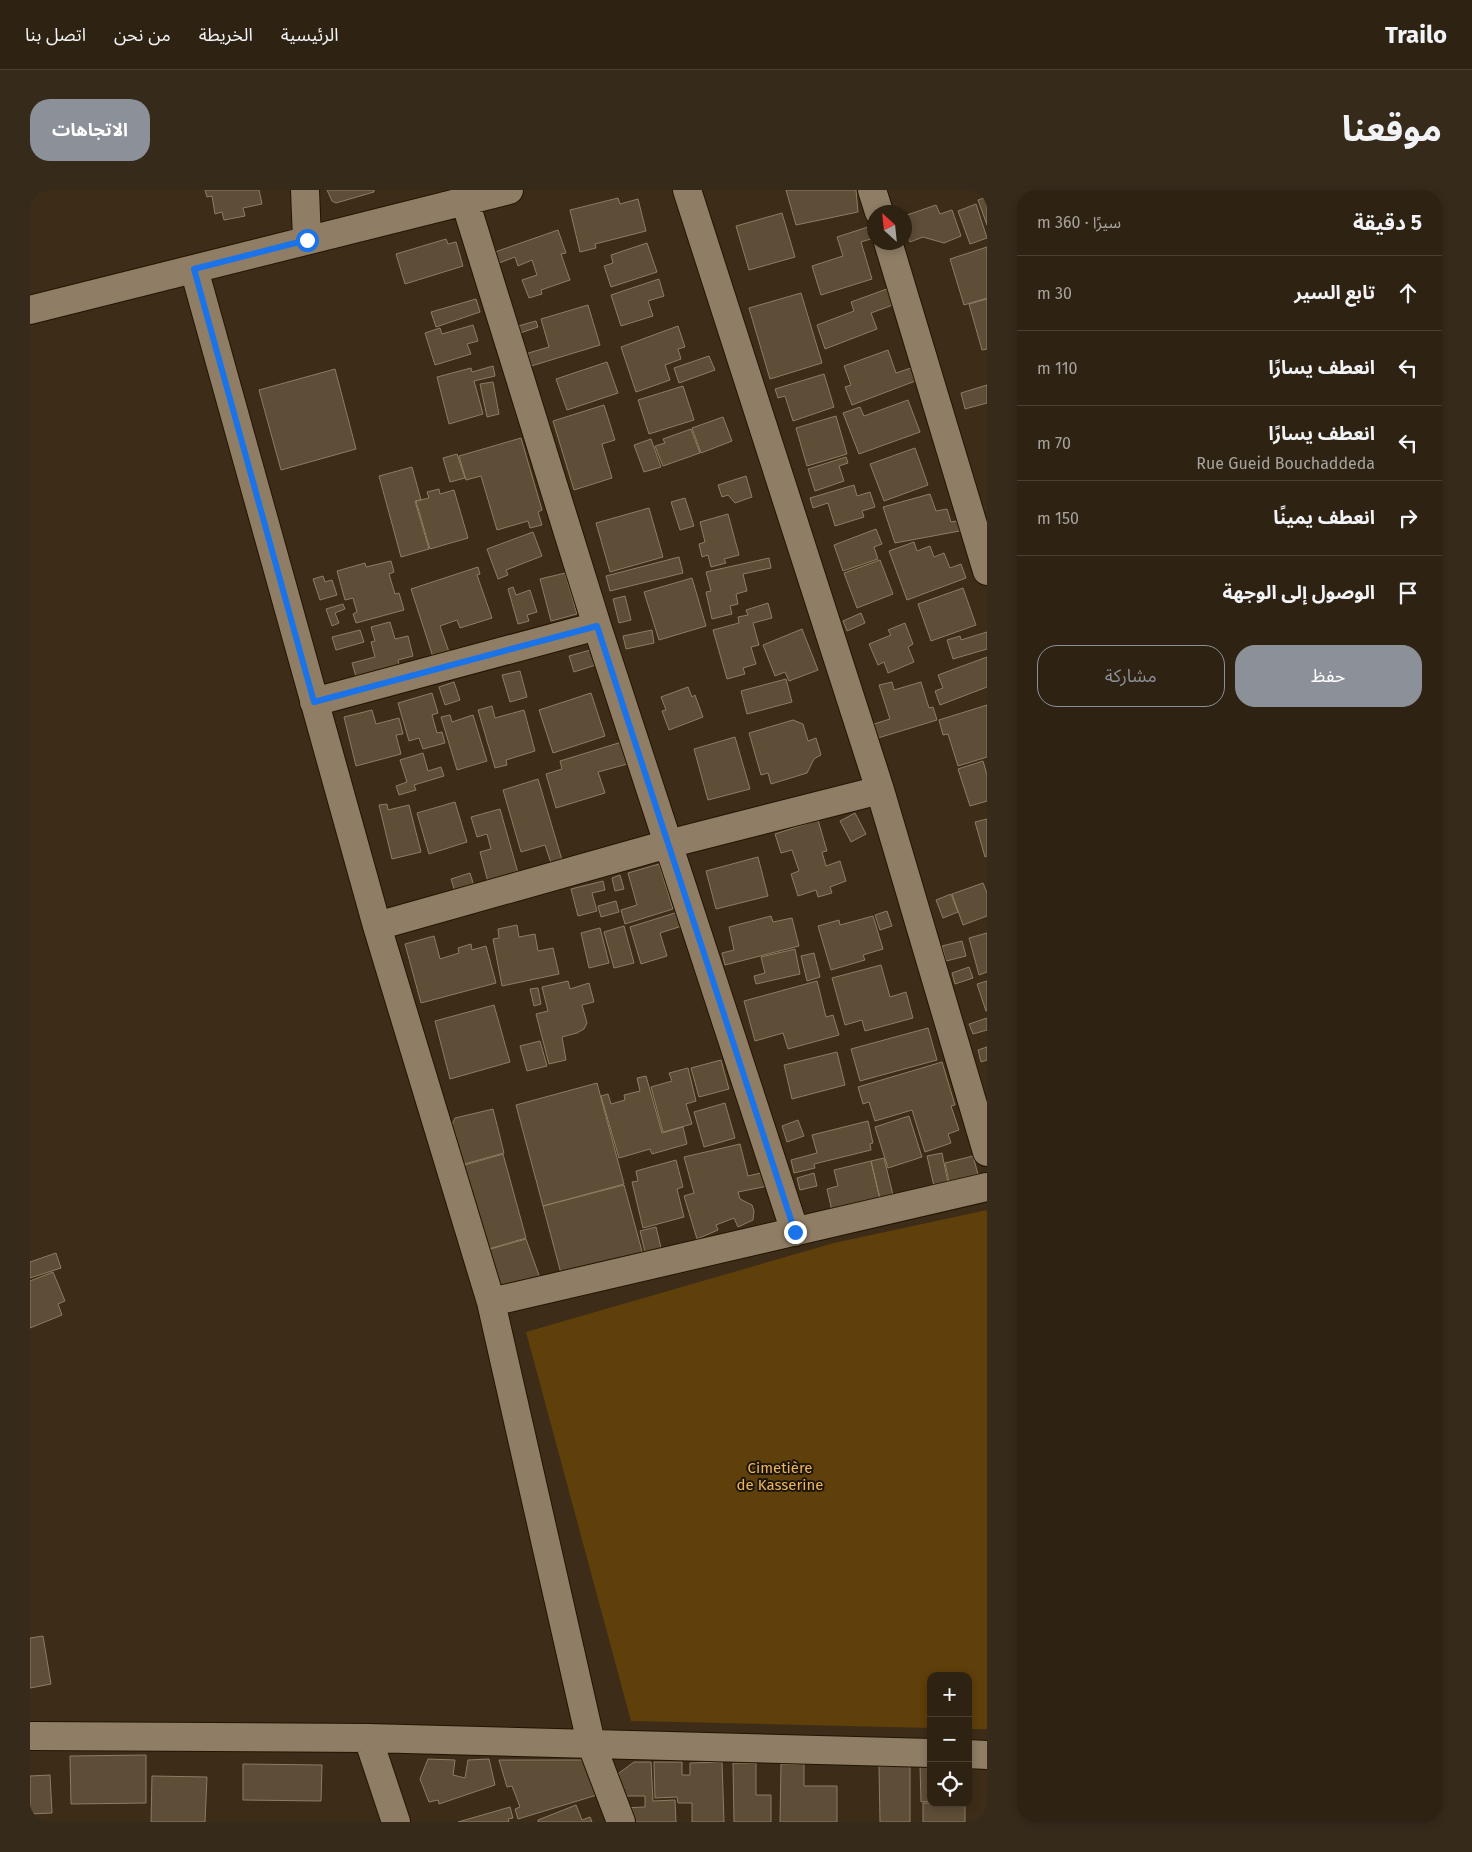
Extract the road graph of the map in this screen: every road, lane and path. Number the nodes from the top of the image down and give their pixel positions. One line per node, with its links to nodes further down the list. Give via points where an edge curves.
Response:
1 (306, 190): 7 (street)
2 (509, 190): 5 (street)
3 (688, 190): 14 (street)
4 (872, 190): 6 (street)
5 (465, 201): 7 (street); 12 (street)
6 (877, 205)
7 (307, 240): 9 (street)
8 (890, 250): 11 (street)
9 (194, 269): 10 (street); 13 (street)
10 (30, 310)
11 (987, 570)
12 (597, 626): 13 (street); 15 (street)
13 (314, 702): 16 (street)
14 (880, 790): 15 (street); 17 (street)
15 (668, 844): 16 (street); 19 (street)
16 (377, 926): 20 (street)
17 (987, 1152)
18 (987, 1187): 19 (street)
19 (795, 1232): 20 (street)
20 (491, 1302): 23 (street)
21 (30, 1736): 22 (street)
22 (368, 1738): 23 (street); 27 (street)
23 (591, 1743): 24 (street); 28 (street)
24 (927, 1753)
25 (972, 1754): 26 (street)
26 (987, 1755)
27 (396, 1822)
28 (620, 1822)

